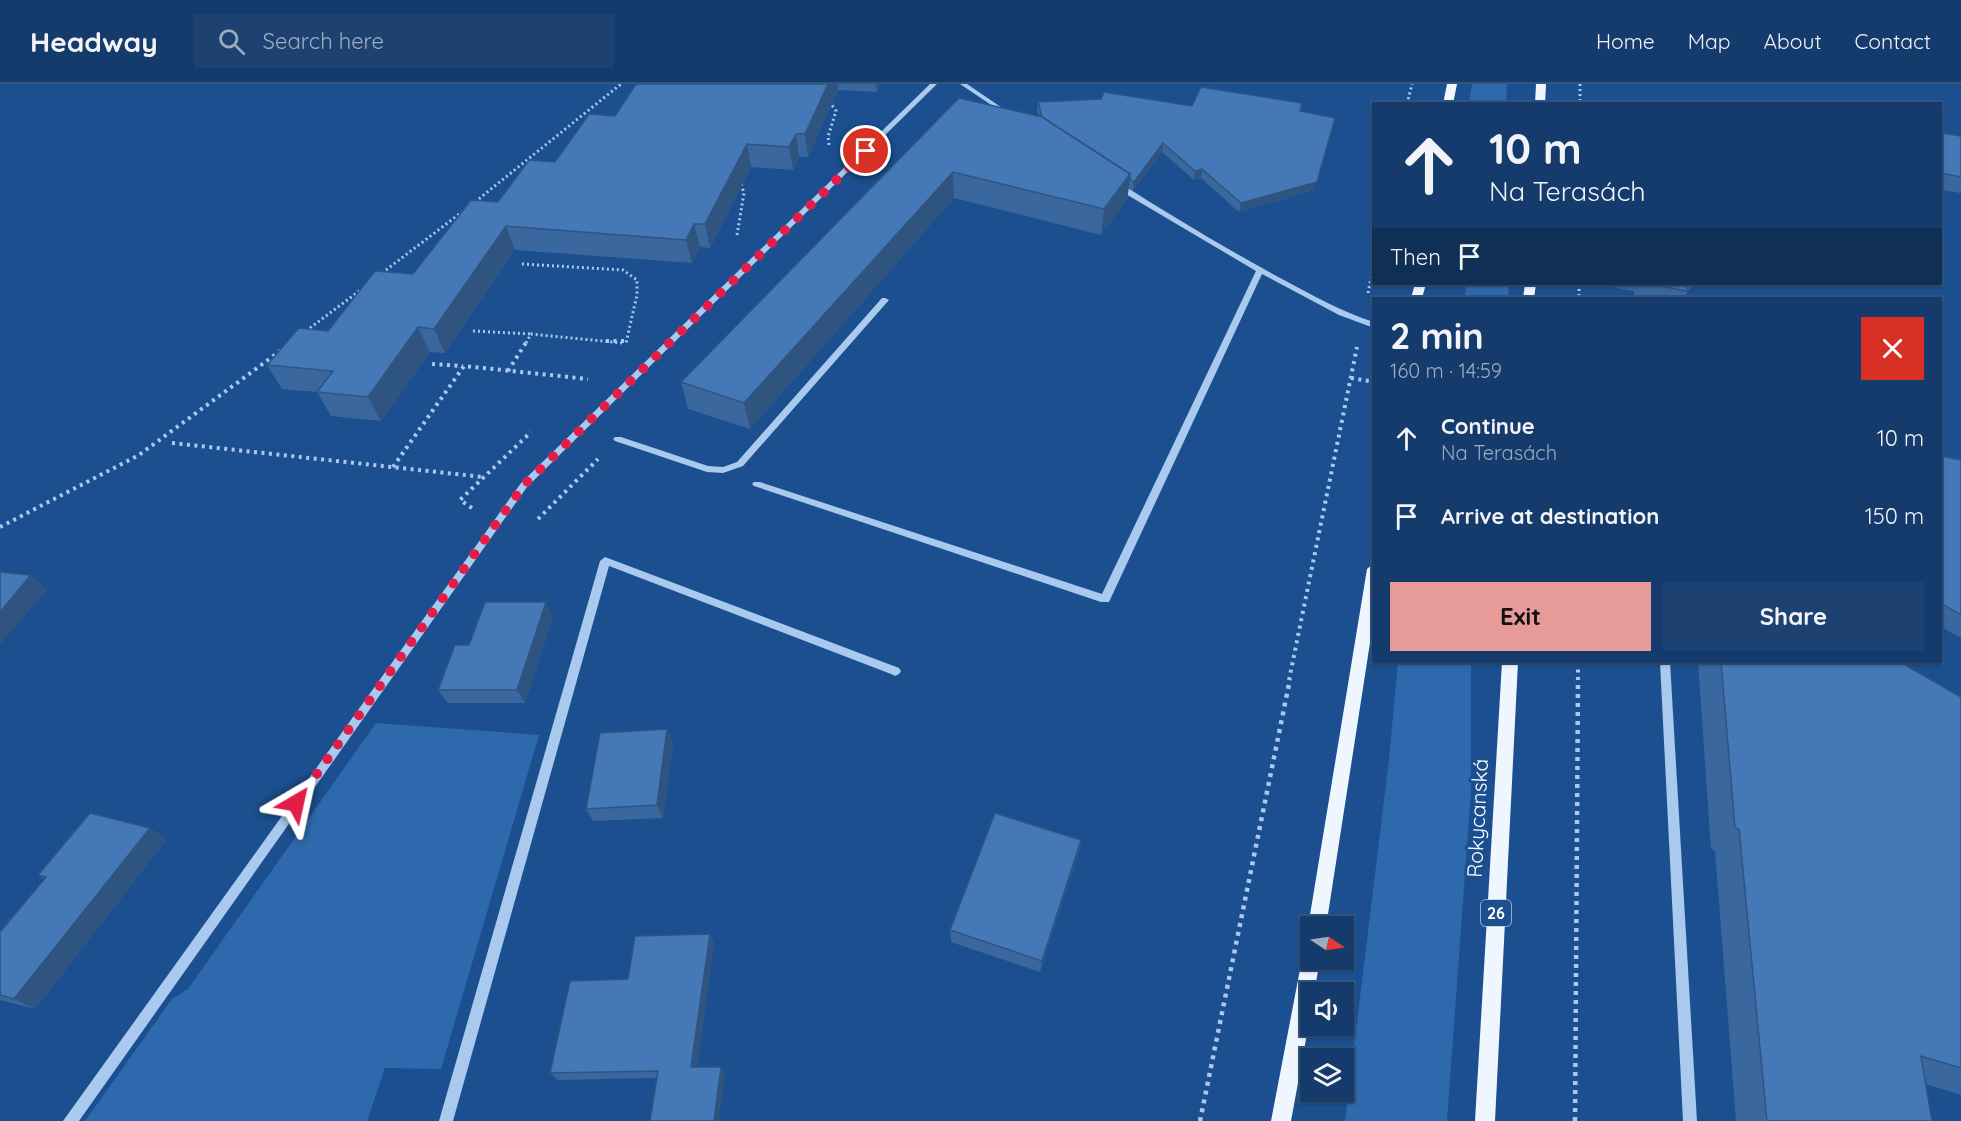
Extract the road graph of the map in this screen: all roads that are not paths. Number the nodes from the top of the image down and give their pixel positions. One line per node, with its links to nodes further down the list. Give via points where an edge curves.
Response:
1 (934, 84): 20 (street, via 524,485)
2 (963, 84): 7 (street)
3 (1452, 84): 5 (main road)
4 (1541, 84): 6 (main road)
5 (1448, 102)
6 (1540, 102)
7 (1019, 122)
8 (1107, 180): 9 (street)
9 (1260, 270): 11 (street); 13 (street, via 1105,599)
10 (885, 300): 12 (street, via 740,464 707,470)
11 (1372, 324)
12 (618, 439)
13 (757, 484)
14 (1372, 582): 18 (main road)
15 (1510, 663): 23 (main road, Rokycanská / 26)
16 (1665, 663): 24 (street)
17 (895, 671): 21 (street, via 605,561)
18 (1319, 916)
19 (1309, 970): 22 (main road)
20 (70, 1121)
21 (446, 1121)
22 (1281, 1121)
23 (1485, 1121)
24 (1690, 1121)

